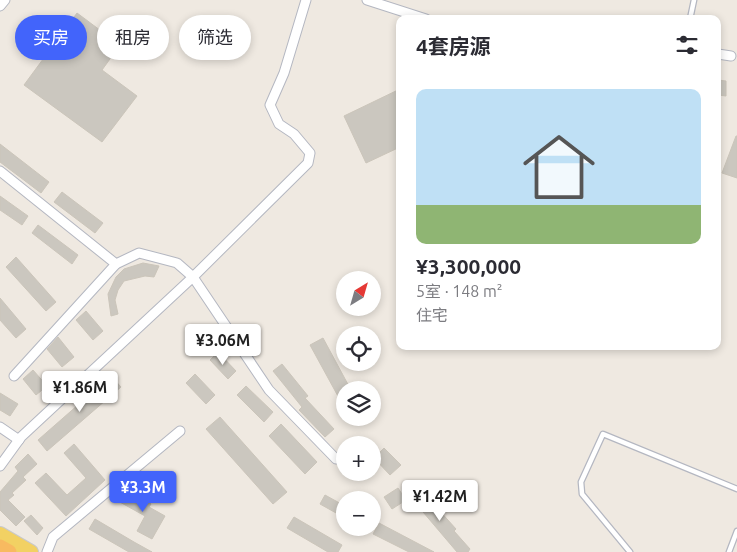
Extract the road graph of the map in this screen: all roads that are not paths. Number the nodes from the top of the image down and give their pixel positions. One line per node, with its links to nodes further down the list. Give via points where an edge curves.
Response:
1 (5, 0): 5 (street)
2 (306, 0): 12 (street, via 284,73 270,105 279,124 294,134 310,153 308,163)
3 (367, 0): 6 (street)
4 (694, 0): 7 (lane)
5 (0, 6)
6 (414, 15)
7 (691, 15)
8 (721, 54): 9 (street)
9 (730, 56)
10 (0, 171): 11 (street)
11 (116, 264): 12 (street, via 139,254 177,263); 13 (street)
12 (193, 277): 16 (street); 17 (street, via 269,390)
13 (14, 376)
14 (0, 427): 16 (street)
15 (180, 431): 26 (street, via 53,538)
16 (19, 440): 18 (street)
17 (336, 459)
18 (0, 466)
19 (737, 489): 27 (lane, via 603,434 581,482 582,494)
20 (737, 531): 22 (lane)
21 (0, 534): 25 (main road)
22 (736, 540): 28 (lane)
23 (0, 547): 24 (highway)
24 (9, 552)
25 (31, 552)
26 (47, 552)
27 (630, 552)
28 (729, 552)

